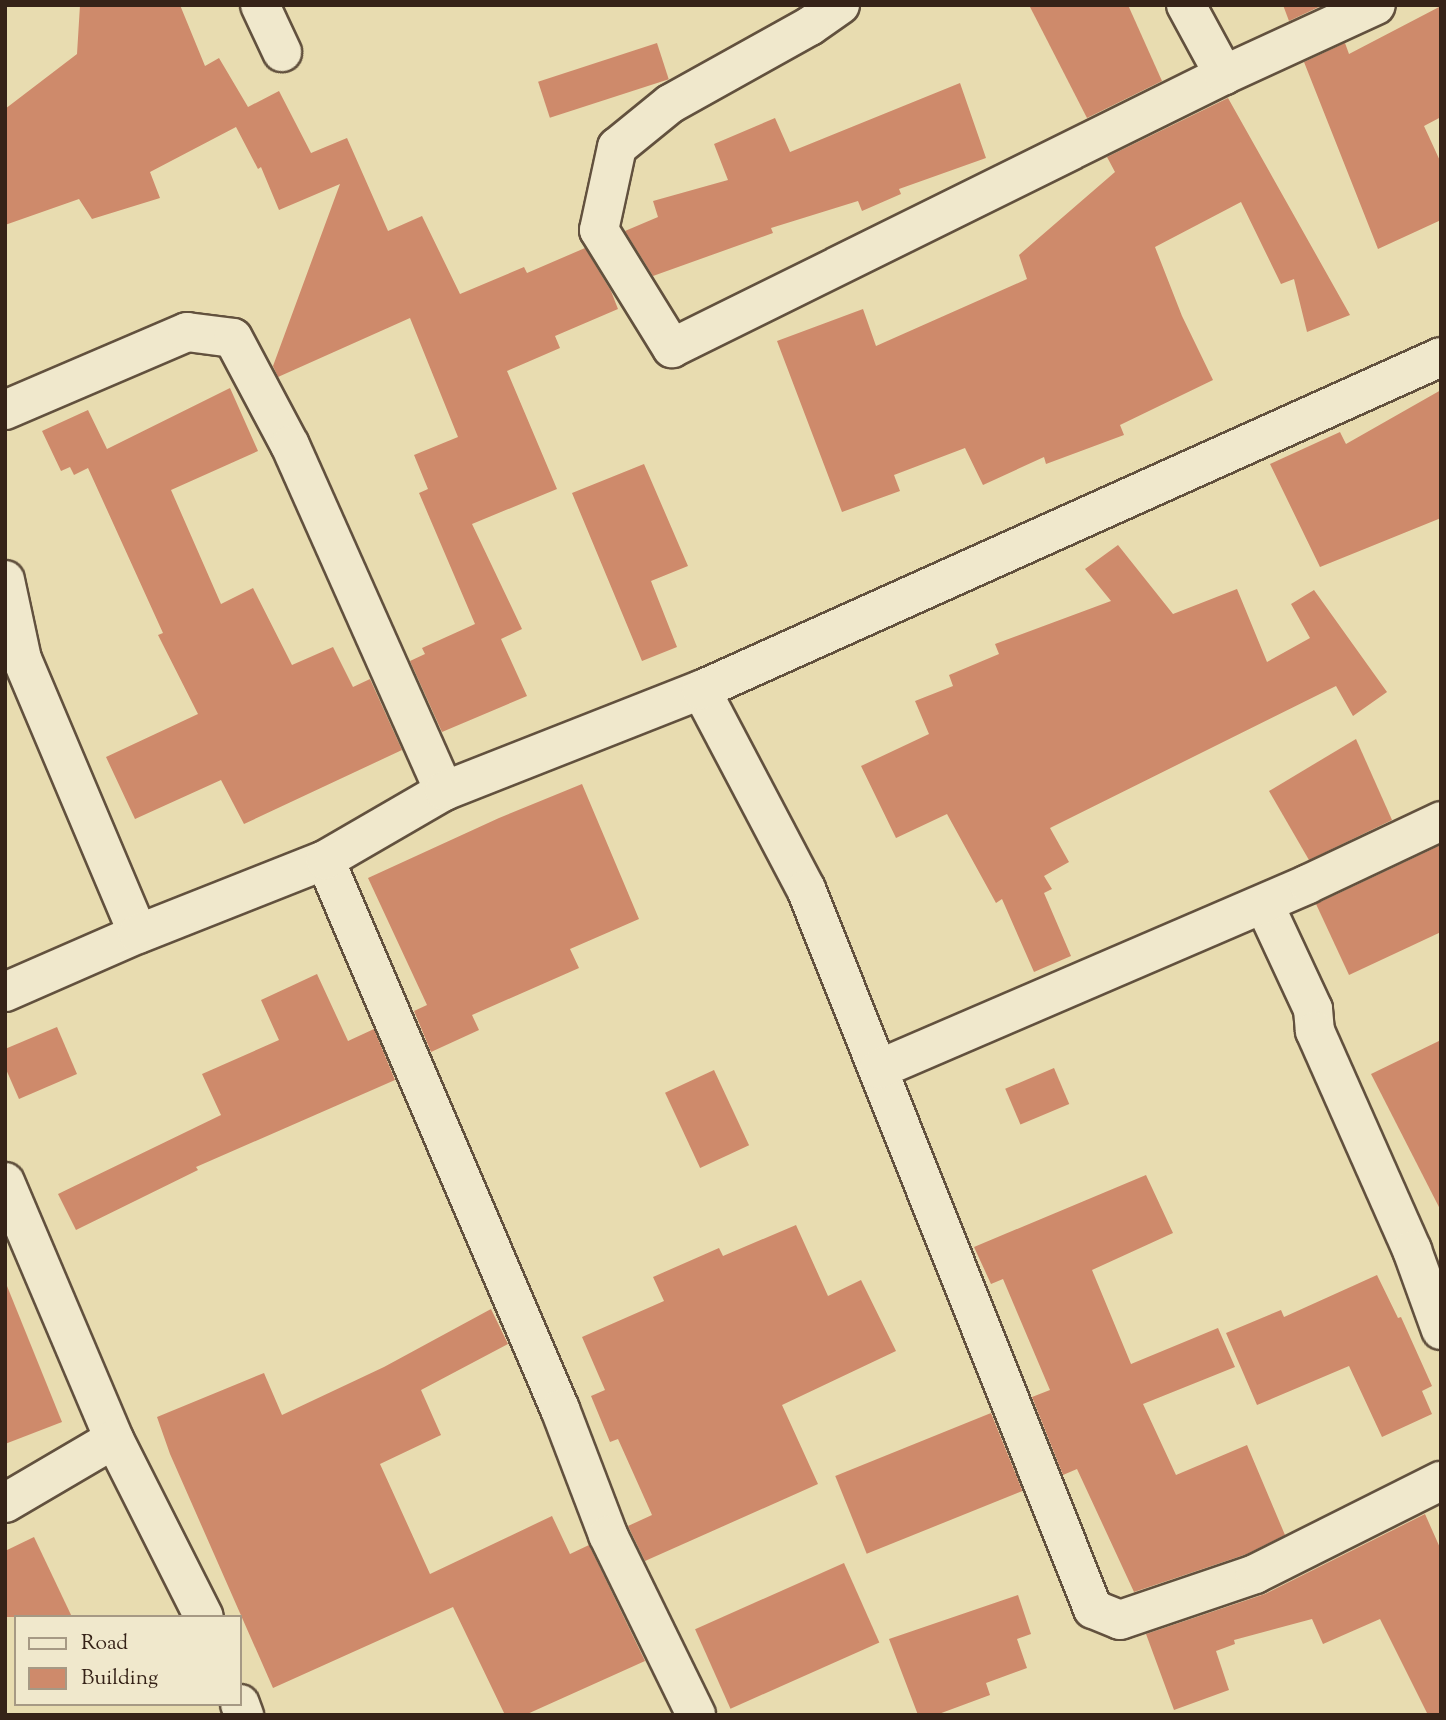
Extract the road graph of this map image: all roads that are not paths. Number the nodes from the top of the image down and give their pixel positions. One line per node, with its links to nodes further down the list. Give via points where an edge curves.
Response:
1 (260, 5): 5 (street)
2 (840, 5): 6 (street, via 670,104 617,147 599,230 672,348)
3 (1186, 5): 6 (street)
4 (1376, 5): 6 (street)
5 (282, 52)
6 (1224, 75)
7 (1441, 357): 10 (street)
8 (5, 410): 11 (street, via 187,332 233,338 290,445)
9 (5, 580): 15 (street, via 22,659)
10 (701, 690): 11 (street); 17 (street, via 806,889)
11 (444, 791): 13 (street)
12 (1441, 821): 14 (street)
13 (325, 860): 15 (street); 24 (street, via 560,1409 608,1535)
14 (1264, 904): 17 (street); 19 (street, via 1313,1009 1315,1031 1412,1250)
15 (138, 934): 16 (street)
16 (5, 992)
17 (879, 1069): 21 (street, via 1093,1609 1120,1620 1255,1574)
18 (5, 1182): 20 (street)
19 (1441, 1330)
20 (114, 1439): 22 (street); 23 (street)
21 (1441, 1481)
22 (5, 1503)
23 (203, 1615)
24 (696, 1715)

